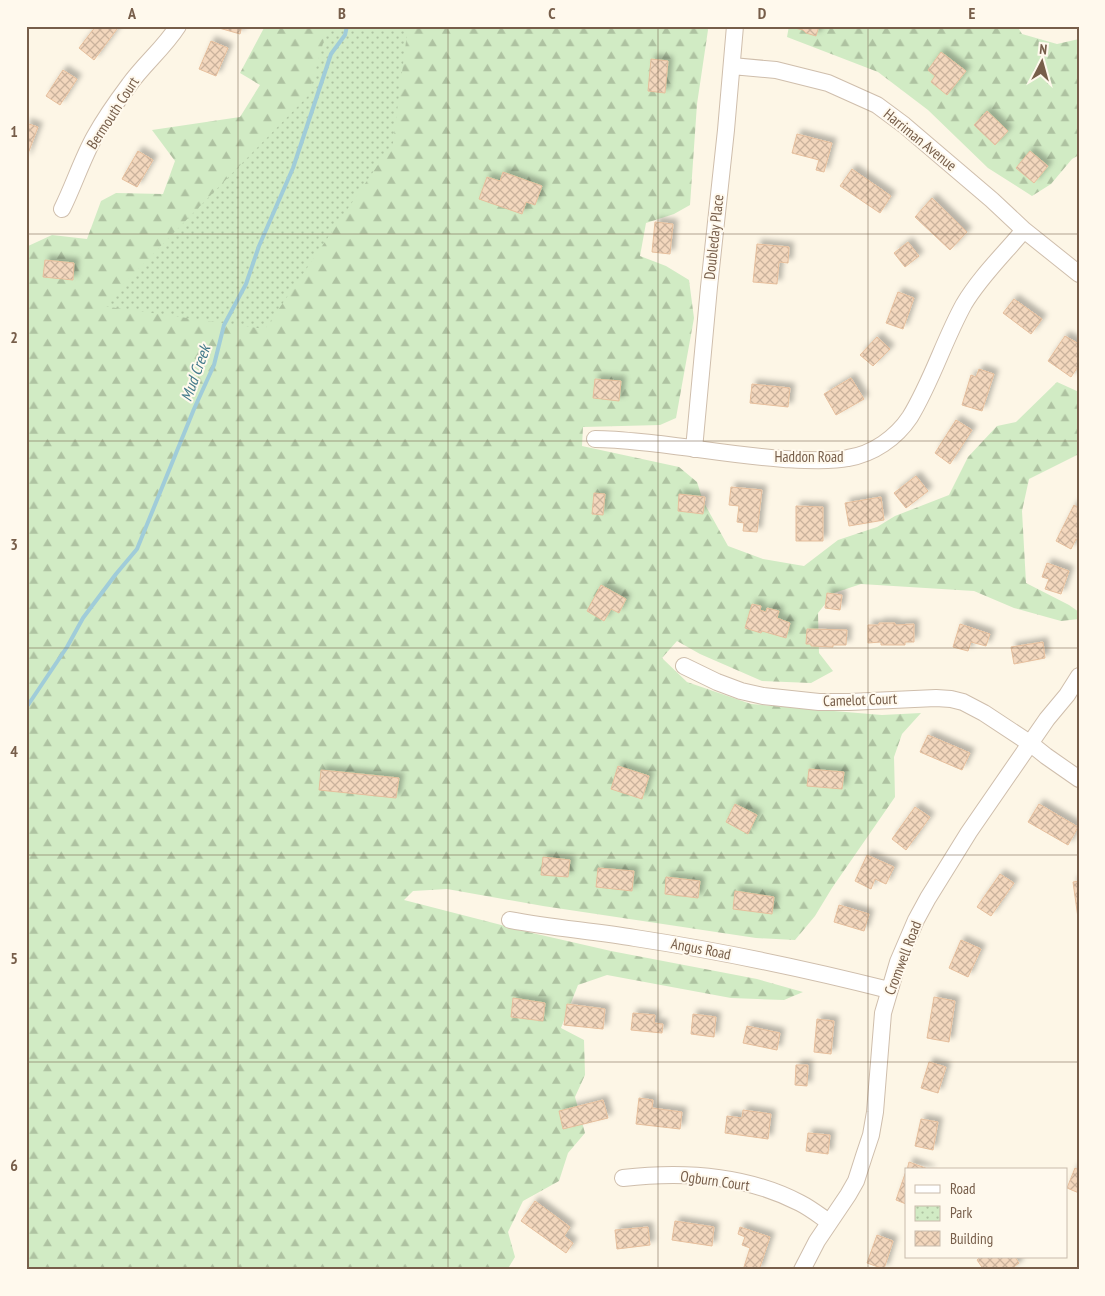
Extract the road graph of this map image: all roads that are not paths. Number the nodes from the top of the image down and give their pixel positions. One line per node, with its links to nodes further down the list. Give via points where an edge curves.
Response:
1 (178, 26): 4 (street, Bermouth Court, via 106,117)
2 (736, 26): 3 (street, Doubleday Place)
3 (732, 66): 5 (street, Harriman Avenue, via 776,70 828,83 877,105); 8 (street, Doubleday Place)
4 (62, 209)
5 (1024, 230): 6 (street, Harriman Avenue); 8 (street, Haddon Road, via 970,296 909,418 887,442 848,458 821,460 760,457)
6 (1079, 274)
7 (595, 439): 8 (street, Haddon Road)
8 (694, 448)
9 (684, 666): 11 (street, Camelot Court, via 717,682 763,696 819,702 951,699 984,713)
10 (1079, 676): 11 (street, Cromwell Road)
11 (1030, 744): 12 (street, Camelot Court); 14 (street, Cromwell Road, via 928,898 898,962)
12 (1079, 779)
13 (510, 920): 14 (street, Angus Road, via 715,952)
14 (889, 990): 16 (street, Cromwell Road, via 883,1013 871,1134 856,1181)
15 (623, 1178): 16 (street, Ogburn Court, via 668,1174 741,1182 788,1197)
16 (829, 1222): 17 (street, Cromwell Road)
17 (802, 1270)

